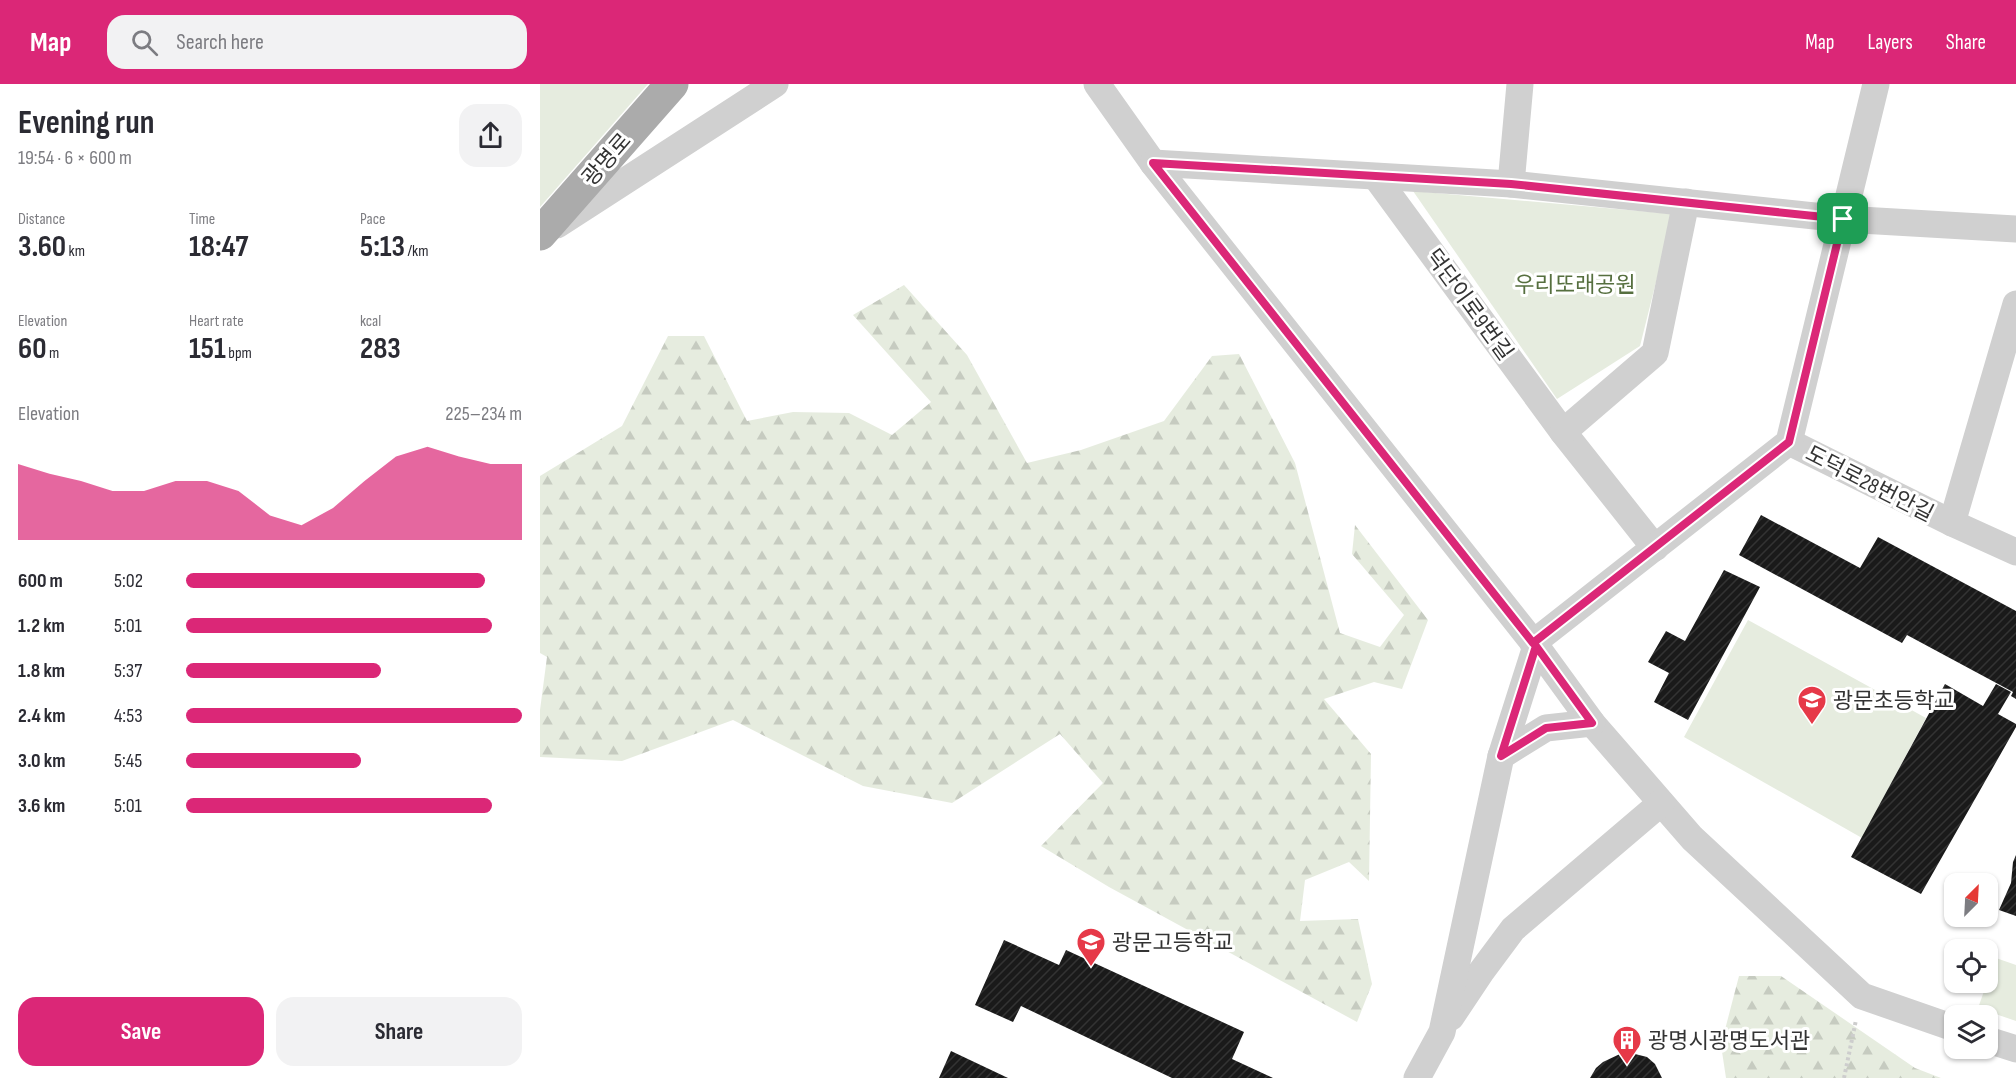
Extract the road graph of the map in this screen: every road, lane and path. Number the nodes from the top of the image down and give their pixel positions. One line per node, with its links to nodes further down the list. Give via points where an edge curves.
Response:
1 (672, 84): 12 (main road, 광명로)
2 (775, 84): 12 (street)
3 (1097, 84): 6 (street)
4 (1520, 84): 8 (street)
5 (1876, 84): 10 (street)
6 (1153, 163): 7 (street); 19 (street)
7 (1376, 177): 8 (street); 14 (street, 덕단이로9번길)
8 (1511, 184): 9 (street)
9 (1686, 202): 10 (street); 14 (street, via 1655,353)
10 (1843, 219): 11 (street); 15 (street)
11 (2016, 229)
12 (540, 235)
13 (2016, 304): 16 (street, 도덕로28번안길)
14 (1563, 432): 17 (street, 덕단이로9번길)
15 (1789, 442): 16 (street, 도덕로28번안길); 17 (street)
16 (1952, 523): 18 (street, 도덕로28번안길)
17 (1655, 548): 19 (street)
18 (2016, 552)
19 (1534, 645): 20 (street); 21 (street)
20 (1592, 723): 21 (street, via 1546,728); 22 (street)
21 (1501, 756): 25 (street)
22 (1661, 803): 23 (street, via 1692,838); 25 (street, via 1513,929)
23 (1862, 996): 24 (street); 29 (path)
24 (1944, 1025)
25 (1442, 1032): 28 (street)
26 (1998, 1043): 27 (street)
27 (2016, 1049)
28 (1417, 1078)
29 (1844, 1078)

